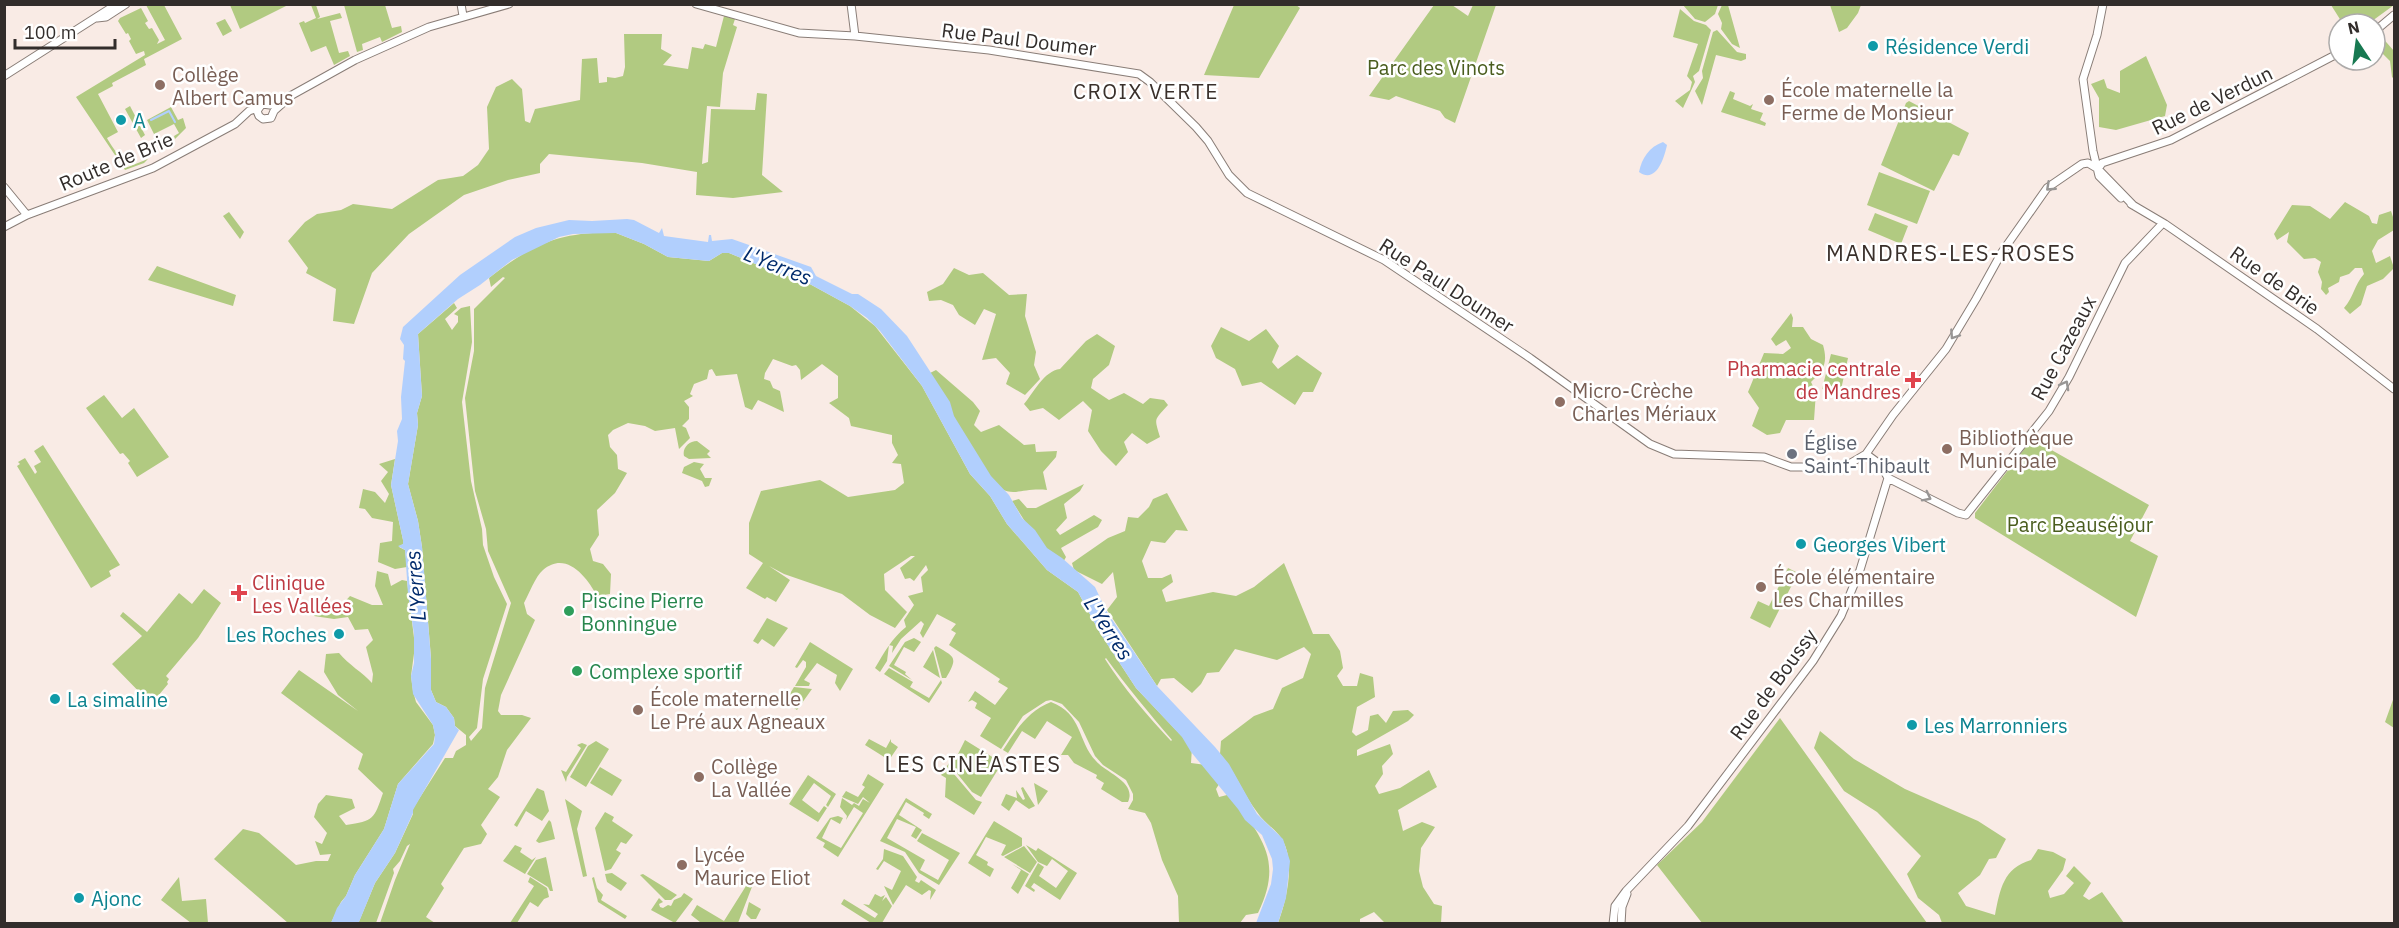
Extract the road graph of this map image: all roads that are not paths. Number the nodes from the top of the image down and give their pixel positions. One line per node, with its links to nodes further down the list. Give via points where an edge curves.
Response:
1 (117, 4): 9 (street)
2 (126, 4): 9 (street)
3 (460, 4): 8 (street)
4 (509, 4): 8 (street)
5 (696, 4): 10 (street, via 797,33)
6 (851, 4): 10 (street)
7 (2103, 4): 15 (street, via 2083,78)
8 (463, 16): 13 (street, via 410,34 355,60)
9 (97, 18): 12 (street)
10 (855, 36): 21 (street, Rue Paul Doumer, via 1014,53 1139,74 1208,141 1229,175 1247,193 1384,260 1662,450 1674,454 1764,457 1791,467 1818,468 1844,467)
11 (2327, 59): 15 (street, Rue de Verdun, via 2171,140 2102,163)
12 (4, 76)
13 (272, 108): 14 (street, via 264,103); 14 (street, via 273,116 268,119 263,119)
14 (258, 111): 17 (street, Route de Brie, via 249,111 239,121 153,168)
15 (2098, 169): 18 (street, Rue de Brie, via 2133,205); 21 (street, one-way to 21, via 2082,164 2047,188 2002,252 1946,349)
16 (4, 187): 17 (street)
17 (27, 215): 19 (street, Route de Brie)
18 (2163, 223): 20 (street, Rue de Brie, via 2317,329); 22 (street, Rue Cazeaux, one-way to 18, via 1966,515 2056,400 2125,263)
19 (4, 227)
20 (2394, 389)
21 (1866, 454): 22 (street, via 1881,465)
22 (1888, 478): 23 (street, Rue de Boussy, via 1860,570 1841,616 1814,661 1694,819)
23 (1636, 881): 24 (street, via 1619,900); 25 (street, via 1625,897)
24 (1613, 924)
25 (1621, 924)

